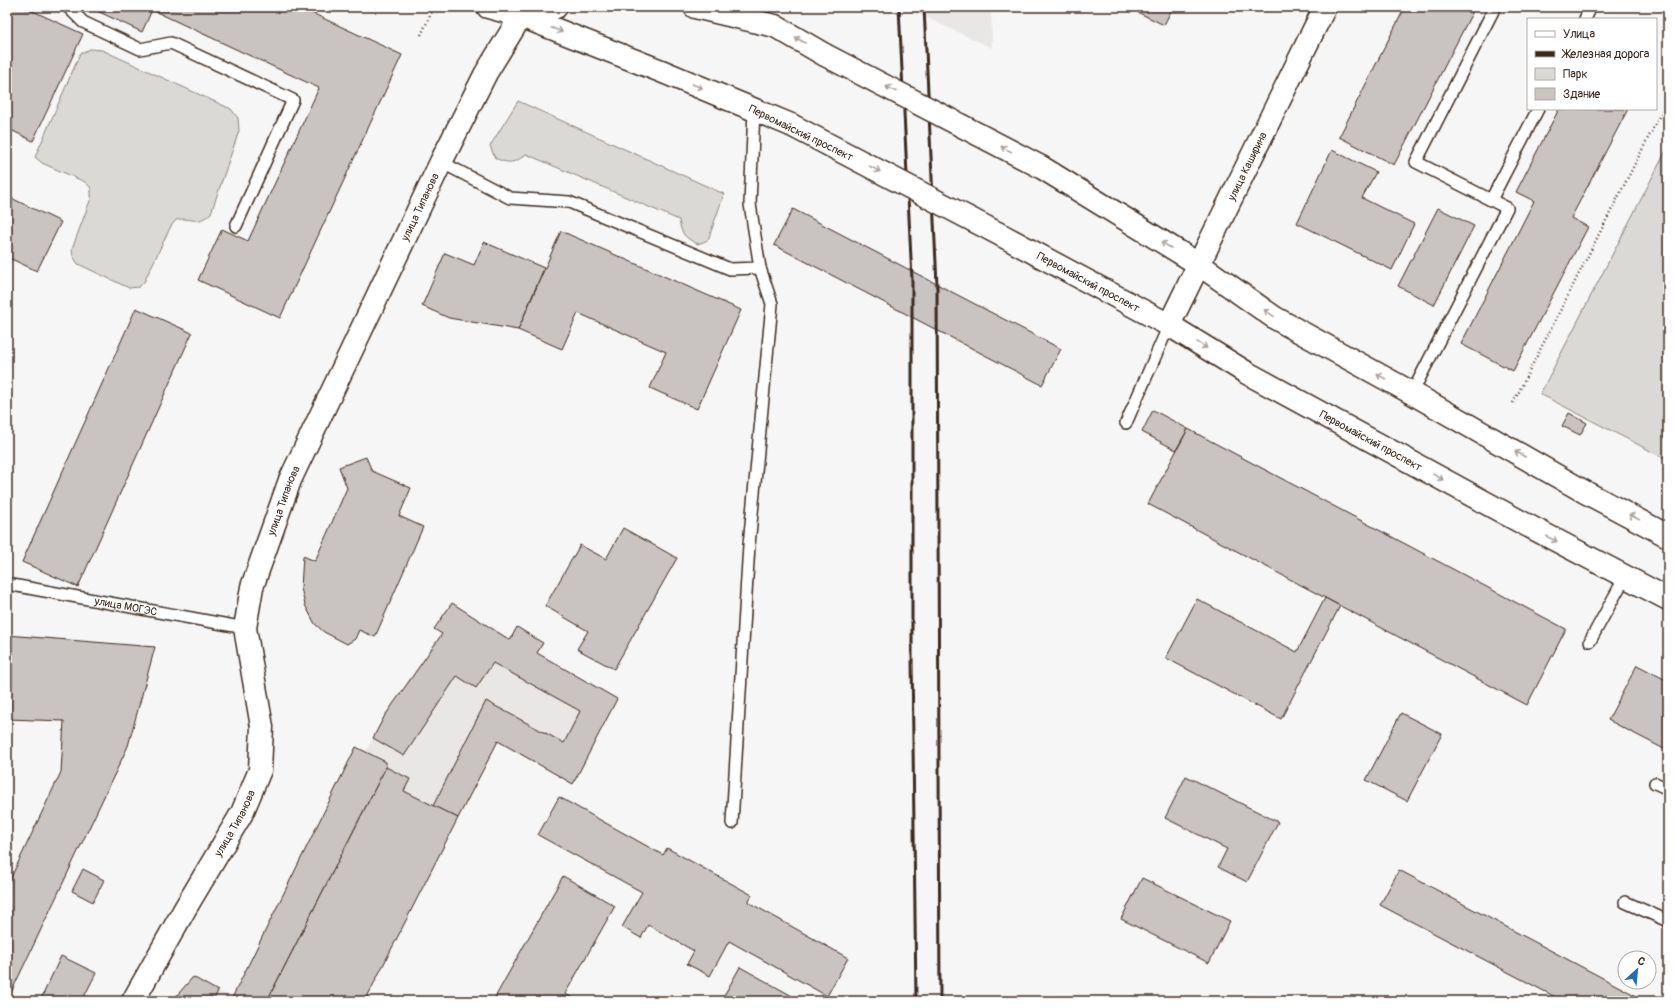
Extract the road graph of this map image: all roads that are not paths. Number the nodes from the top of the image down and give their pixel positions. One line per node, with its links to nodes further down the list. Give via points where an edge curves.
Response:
1 (68, 7): 16 (lane, via 83,22 140,49 171,43 293,100)
2 (488, 7): 9 (main road, Первомайский проспект)
3 (556, 7): 9 (main road)
4 (695, 7): 11 (main road)
5 (748, 7): 11 (main road)
6 (1325, 7): 17 (main road, улица Каширина)
7 (1495, 7): 15 (lane, via 1416,162)
8 (1591, 7): 10 (lane)
9 (524, 12): 12 (main road, Первомайский проспект, one-way to 12); 14 (main road, улица Типанова, via 486,73)
10 (1586, 18)
11 (775, 26): 17 (main road, one-way to 11, bridge, via 1041,167)
12 (754, 110): 18 (lane, via 750,204); 19 (main road, Первомайский проспект, one-way to 19, bridge, via 790,125)
13 (1537, 110): 15 (lane)
14 (441, 162): 18 (lane, via 510,198 569,202 730,269); 26 (main road, улица Типанова, via 290,480 252,588)
15 (1491, 200): 20 (lane, via 1507,208)
16 (236, 226)
17 (1200, 265): 19 (main road, улица Каширина); 20 (main road, one-way to 17, via 1275,318)
18 (760, 268): 30 (lane, via 772,304 749,545)
19 (1169, 325): 21 (lane); 23 (main road, Первомайский проспект, one-way to 23, via 1247,372)
20 (1412, 393): 22 (main road, one-way to 20, via 1585,492)
21 (1126, 423)
22 (1668, 536)
23 (1626, 577): 25 (main road, Первомайский проспект); 27 (lane)
24 (7, 584): 26 (lane, улица МОГЭС)
25 (1668, 599)
26 (245, 628): 33 (main road, улица Типанова, via 262,727 260,770 242,813)
27 (1590, 641)
28 (1655, 783): 29 (lane)
29 (1668, 790)
30 (732, 823)
31 (1625, 902): 32 (lane)
32 (1668, 921)
33 (133, 1001)

